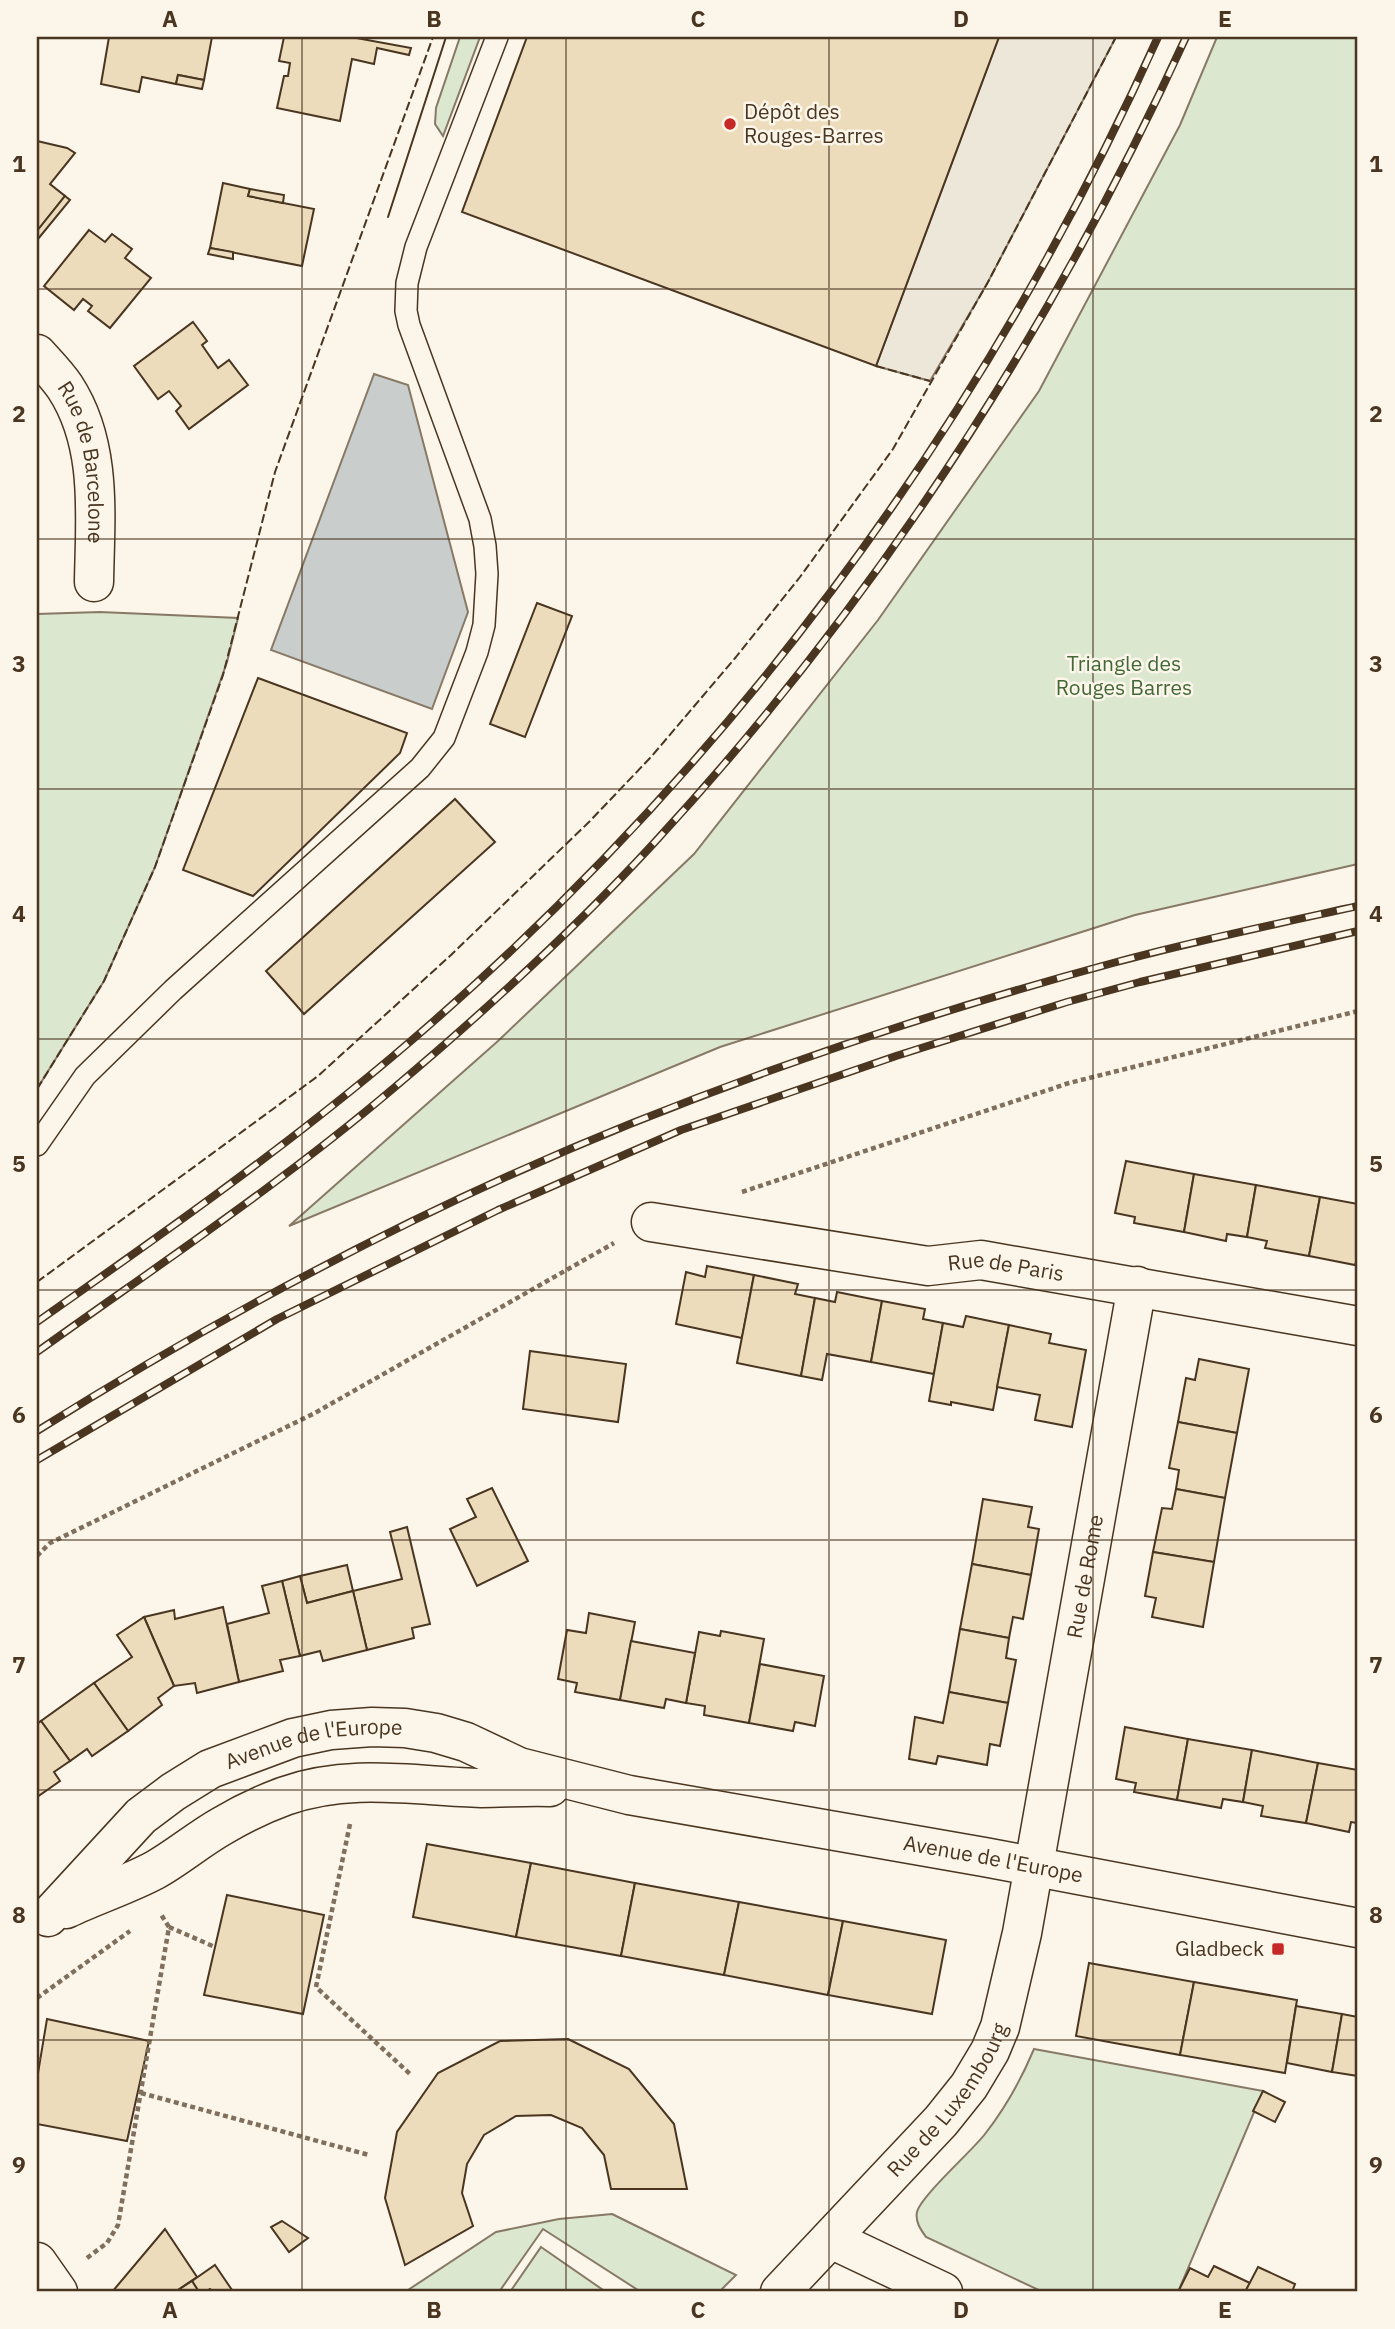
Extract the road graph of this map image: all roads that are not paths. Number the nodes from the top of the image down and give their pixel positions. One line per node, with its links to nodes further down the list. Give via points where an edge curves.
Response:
1 (497, 37): 4 (lane, via 416,247 407,283 409,325 471,491 485,545 484,625 448,728 420,768 173,990 85,1076)
2 (37, 354): 3 (street, Rue de Barcelone, via 65,387 87,435 95,490)
3 (94, 582)
4 (37, 1145)
5 (651, 1222): 6 (street, Rue de Paris, via 928,1266 981,1260)
6 (1137, 1286): 7 (street, Rue de Paris); 9 (street, Rue de Rome)
7 (1358, 1326)
8 (629, 1795): 9 (street, Avenue de l'Europe); 10 (street, Avenue de l'Europe, via 408,1782 353,1782 288,1795 220,1827 152,1871); 10 (street, Avenue de l'Europe, via 519,1767 466,1742 426,1732 372,1727 293,1738 210,1769 173,1792 141,1816)
9 (1034, 1867): 11 (street, Avenue de l'Europe); 12 (street, Rue de Luxembourg, via 1009,1996 990,2051 941,2120)
10 (42, 1921)
11 (1358, 1928)
12 (831, 2239): 13 (street, Rue de Luxembourg); 14 (street)
13 (780, 2292)
14 (943, 2292)

